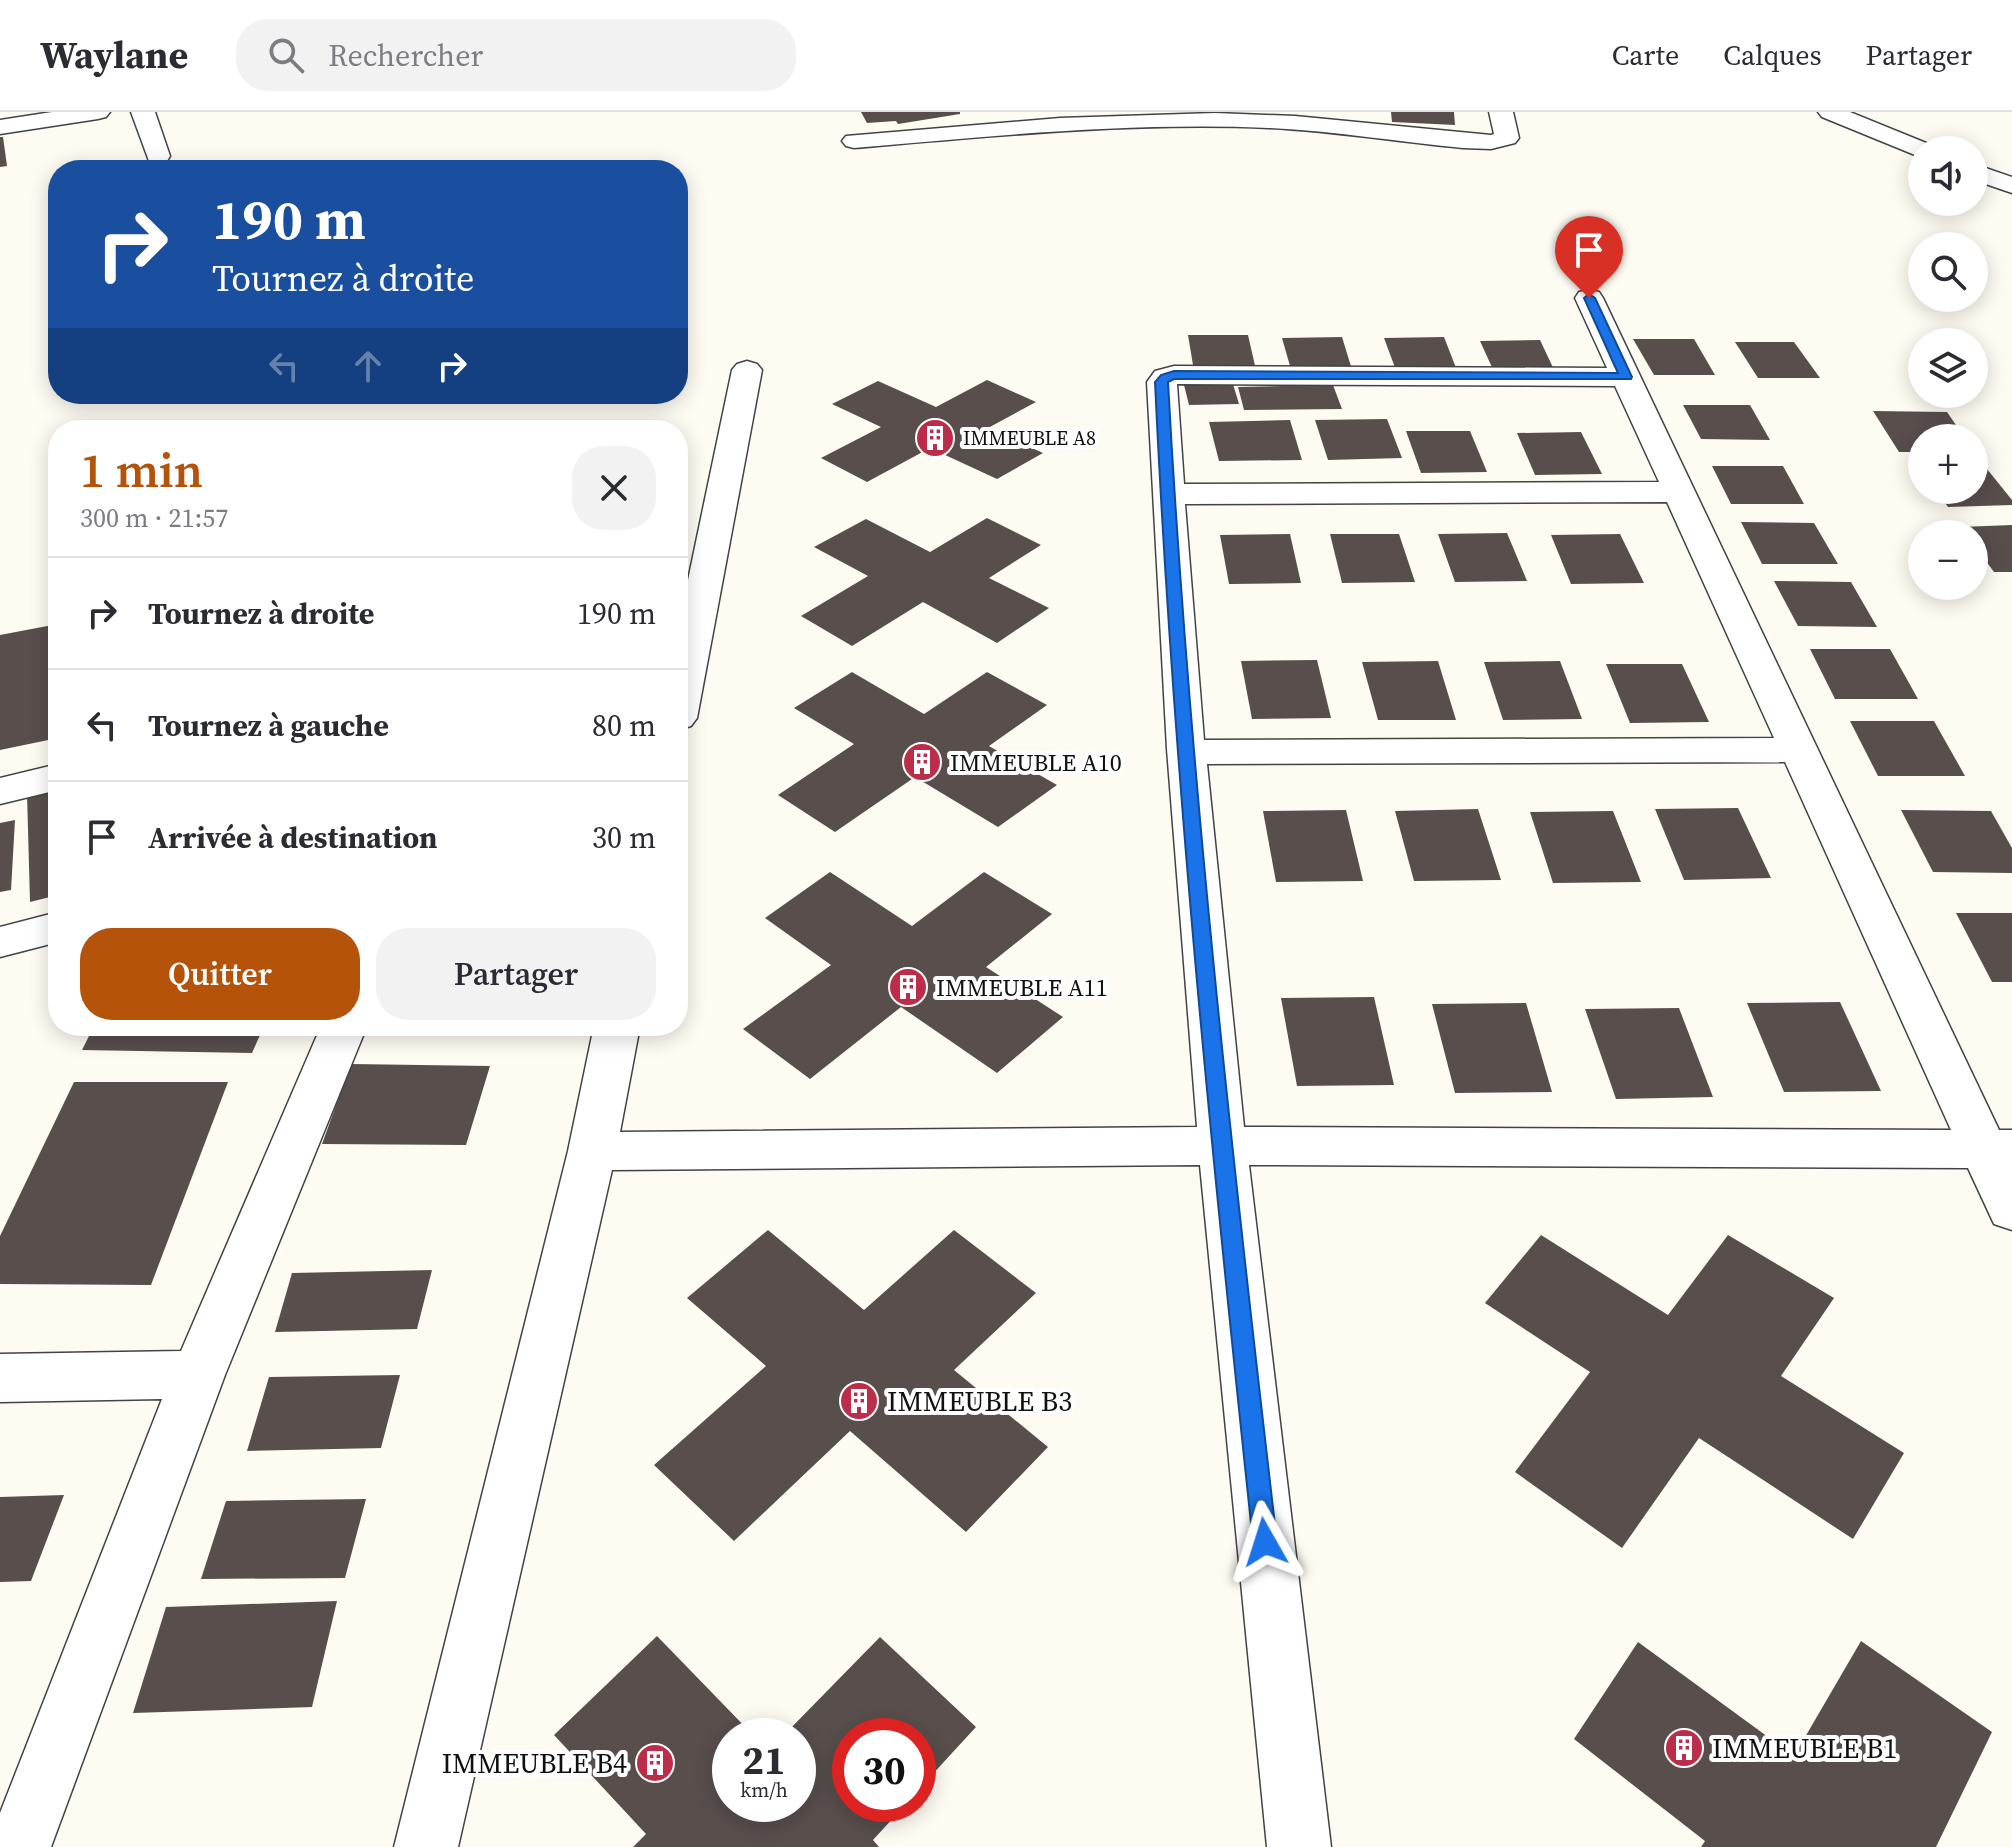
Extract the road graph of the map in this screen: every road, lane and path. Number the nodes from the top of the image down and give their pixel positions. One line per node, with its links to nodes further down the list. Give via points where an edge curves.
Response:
1 (98, 112): 5 (street)
2 (143, 112): 8 (street)
3 (1501, 112): 6 (street, via 1507,138 1491,142 1270,122 1178,120 1062,123)
4 (1830, 112): 7 (street)
5 (0, 127)
6 (854, 141)
7 (1908, 144)
8 (158, 156)
9 (1988, 177): 10 (street)
10 (2012, 186)
11 (1589, 298): 13 (street)
12 (747, 370): 16 (street)
13 (1626, 377): 14 (street); 15 (street, via 1165,377)
14 (1680, 492): 15 (street); 17 (street)
15 (1167, 494): 18 (street)
16 (688, 668)
17 (1799, 750): 18 (street); 26 (street)
18 (1188, 752): 25 (street)
19 (48, 779): 20 (street)
20 (0, 791)
21 (48, 930): 22 (street)
22 (0, 942)
23 (340, 1036): 29 (street)
24 (615, 1036): 27 (street)
25 (1221, 1146): 26 (street); 27 (street); 33 (street)
26 (1998, 1149): 28 (street)
27 (592, 1151): 32 (street)
28 (2012, 1210)
29 (198, 1375): 30 (street); 31 (street)
30 (0, 1378)
31 (19, 1847)
32 (426, 1847)
33 (1299, 1847)

